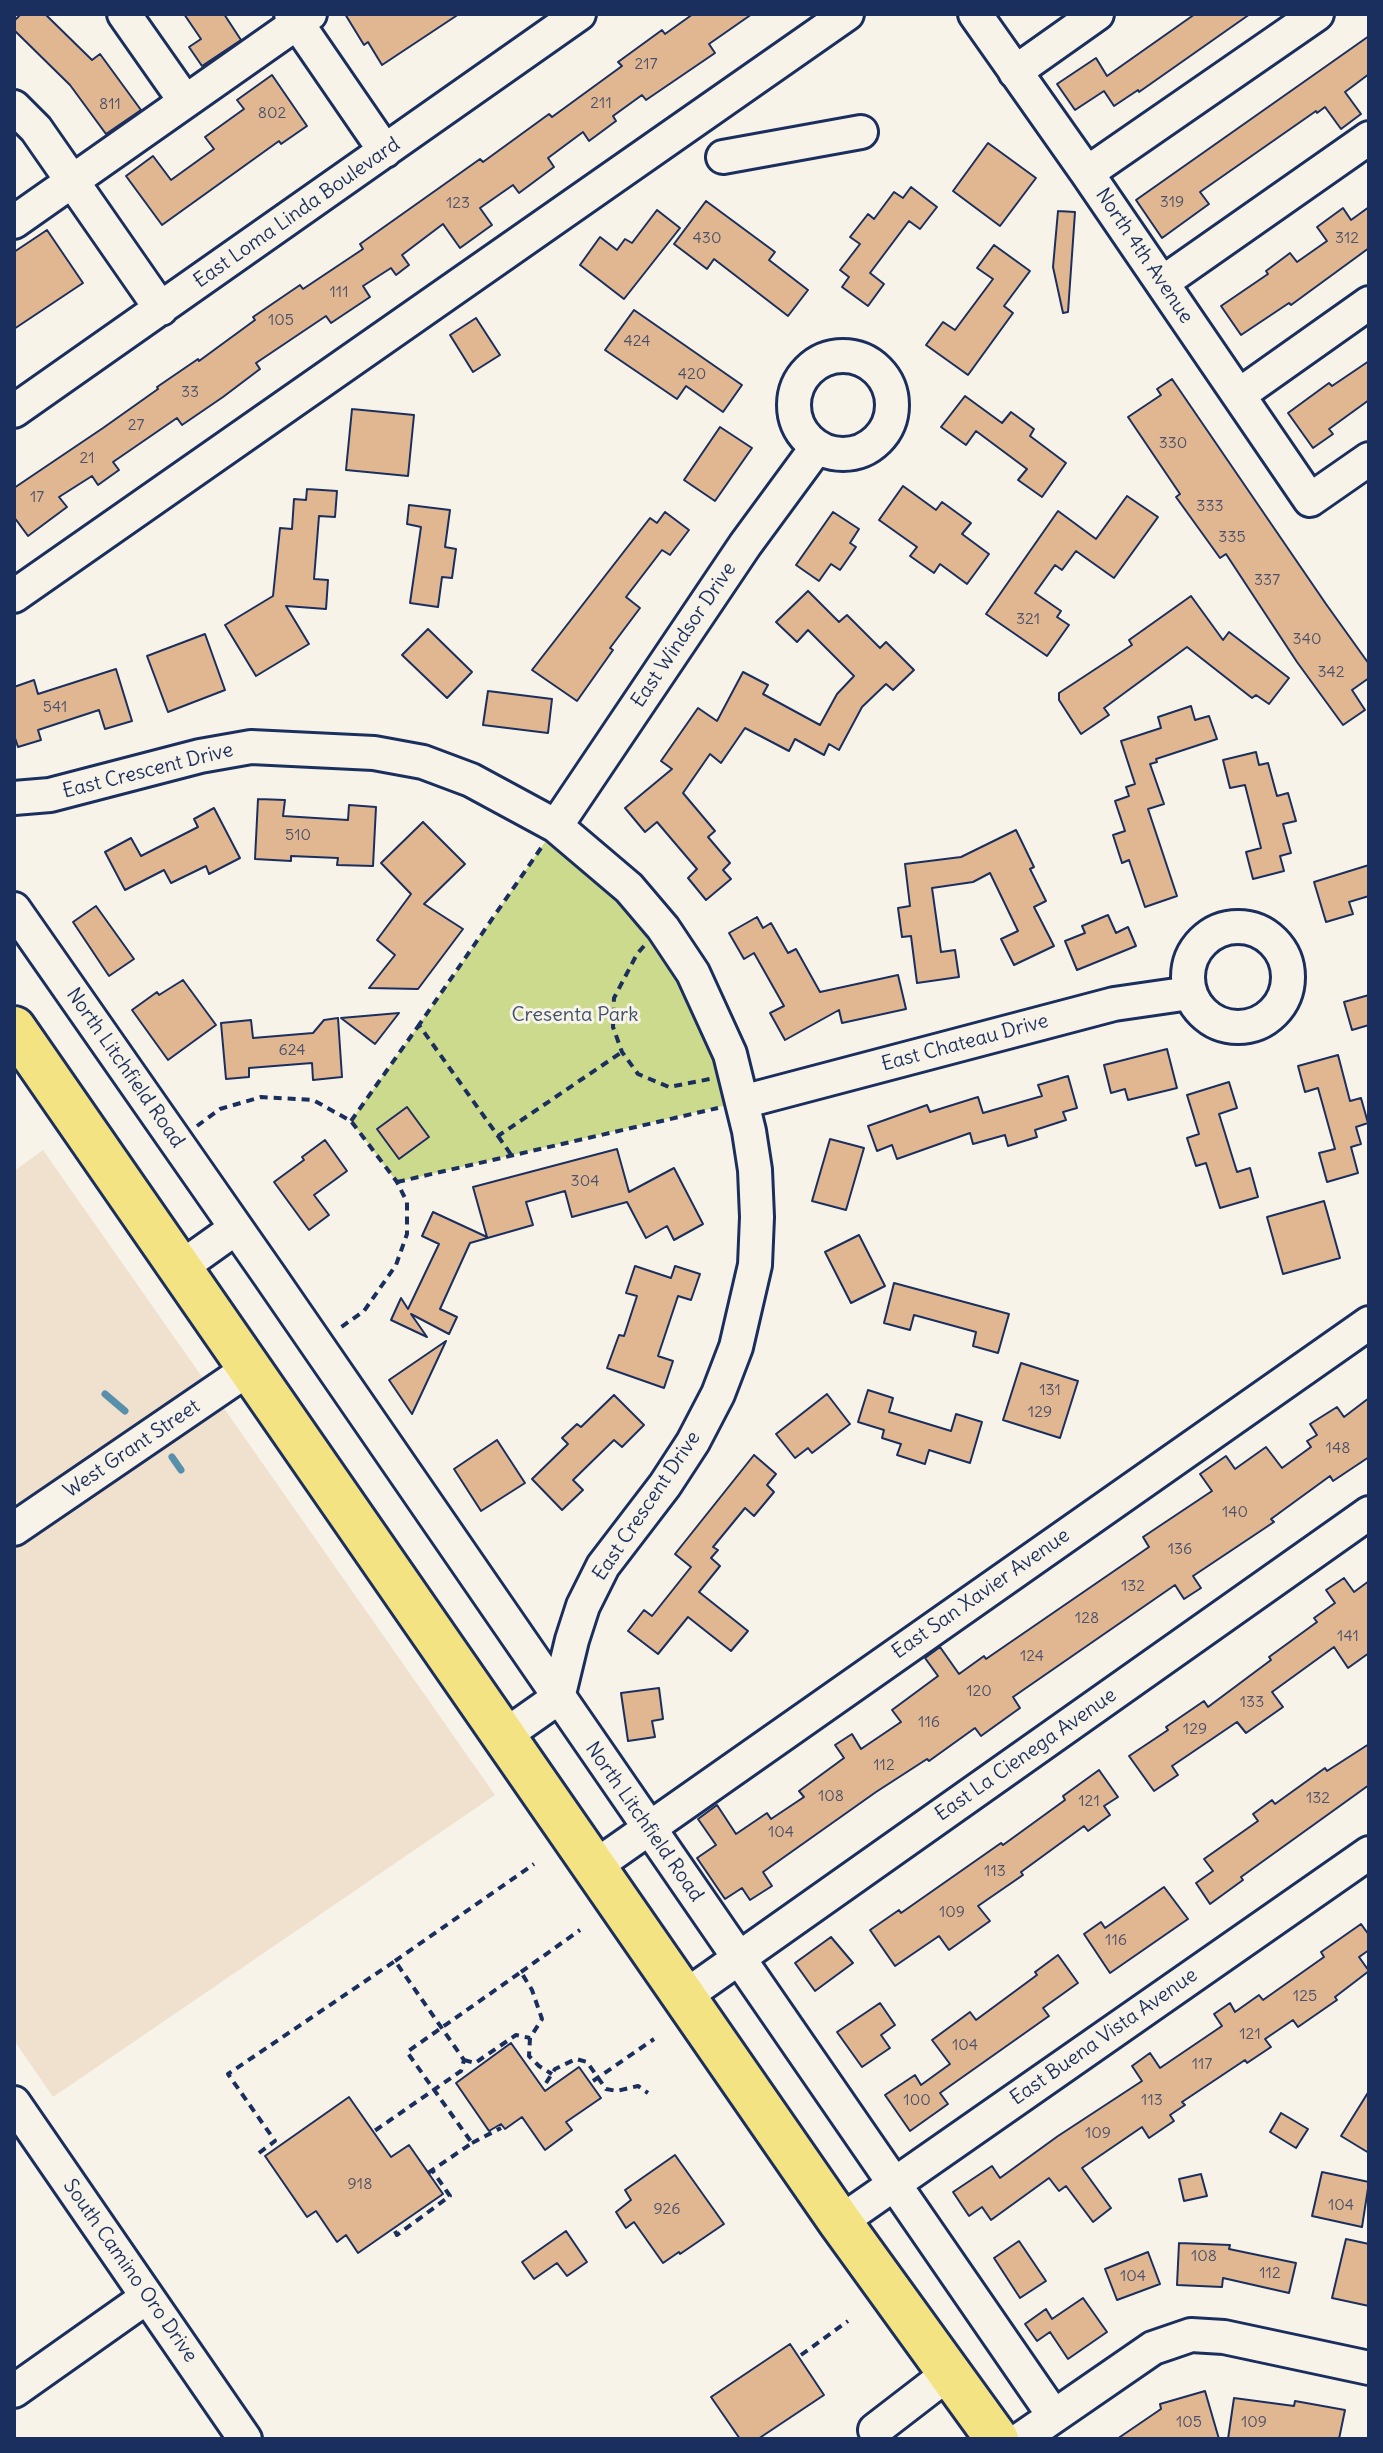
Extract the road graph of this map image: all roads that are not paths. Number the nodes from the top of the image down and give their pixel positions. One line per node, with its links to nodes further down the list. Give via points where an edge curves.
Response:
1 (124, 14): 9 (street)
2 (579, 14): 13 (street, East Loma Linda Boulevard)
3 (847, 14): 25 (street)
4 (975, 14): 8 (street, North 4th Avenue)
5 (1097, 14): 8 (street)
6 (1317, 14): 15 (street)
7 (299, 17): 9 (street); 13 (street)
8 (1015, 72): 15 (street, North 4th Avenue)
9 (185, 101): 16 (street)
10 (14, 107): 16 (street, via 36,129)
11 (861, 132): 14 (street)
12 (1369, 138): 18 (street)
13 (385, 151): 20 (street, East Loma Linda Boulevard)
14 (723, 157)
15 (1087, 173): 18 (street, North 4th Avenue)
16 (71, 182): 17 (street); 20 (street)
17 (14, 222)
18 (1162, 283): 21 (street, North 4th Avenue)
19 (1369, 303): 21 (street)
20 (161, 309): 22 (street, East Loma Linda Boulevard)
21 (1239, 395): 24 (street, North 4th Avenue, via 1310,500)
22 (14, 411)
23 (817, 447): 27 (street, East Windsor Drive)
24 (1369, 459)
25 (14, 596)
26 (14, 798): 27 (street, East Crescent Drive, via 50,795 251,747 338,750 423,762 471,780)
27 (556, 826): 31 (street, East Crescent Drive, via 629,888 663,928 712,1011)
28 (14, 909): 32 (street, North Litchfield Road)
29 (1190, 993): 31 (street, East Chateau Drive, via 1114,1004)
30 (14, 1028): 33 (main road)
31 (738, 1088): 38 (street, East Crescent Drive, via 755,1170 757,1217 755,1265 736,1347 693,1442 603,1566 583,1606)
32 (236, 1228): 33 (street); 38 (street, North Litchfield Road)
33 (180, 1268): 35 (main road)
34 (1369, 1323): 40 (street, East San Xavier Avenue)
35 (250, 1368): 37 (street, West Grant Street); 39 (main road)
36 (1369, 1513): 43 (street, East La Cienega Avenue)
37 (14, 1529)
38 (558, 1698): 39 (street); 40 (street, North Litchfield Road)
39 (504, 1736): 42 (main road)
40 (648, 1828): 42 (street, East San Xavier Avenue); 43 (street, North Litchfield Road)
41 (1369, 1853): 46 (street, East Buena Vista Avenue)
42 (594, 1867): 44 (main road)
43 (738, 1957): 44 (street, East La Cienega Avenue); 46 (street, North Litchfield Road)
44 (684, 1997): 47 (main road)
45 (14, 2103): 48 (street, South Camino Oro Drive)
46 (894, 2183): 47 (street, East Buena Vista Avenue); 52 (street, North Litchfield Road)
47 (840, 2222): 50 (main road)
48 (147, 2297): 51 (street); 55 (street, South Camino Oro Drive)
49 (1369, 2368): 52 (street, via 1224,2337 1191,2335 1153,2348)
50 (949, 2373): 53 (street); 54 (main road)
51 (14, 2391)
52 (1054, 2416): 54 (street)
53 (875, 2430)
54 (1001, 2438)
55 (245, 2439)

